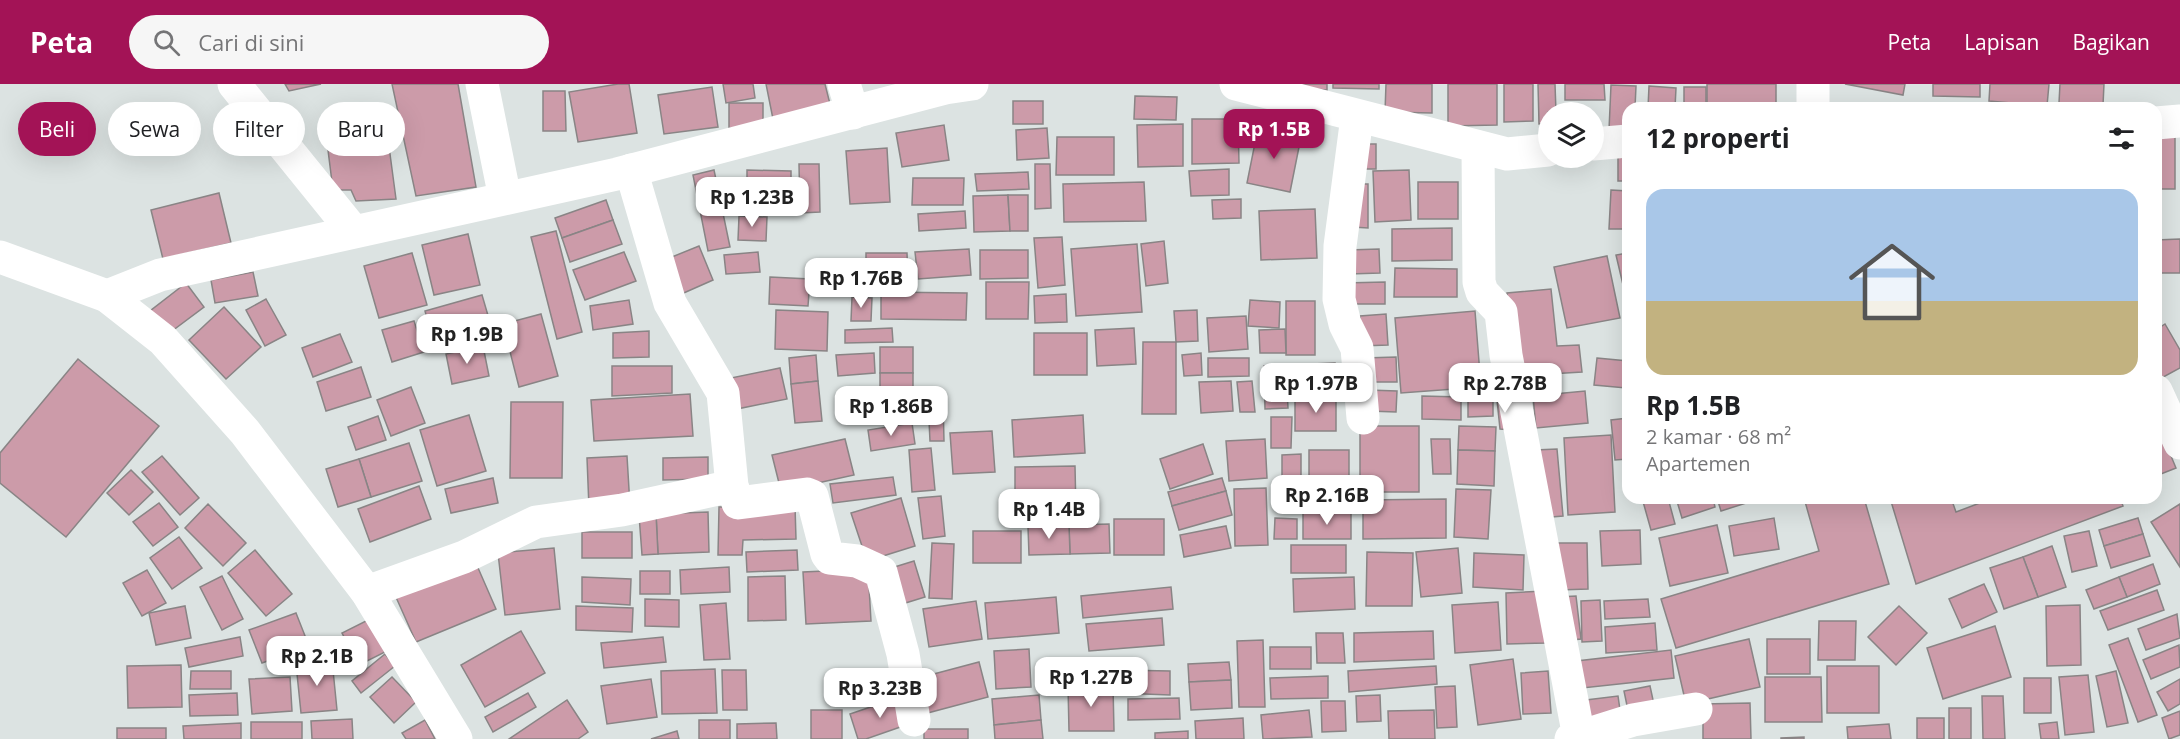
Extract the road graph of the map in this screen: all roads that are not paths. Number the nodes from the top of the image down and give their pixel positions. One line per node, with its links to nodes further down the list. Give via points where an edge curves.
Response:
1 (234, 84): 17 (street)
2 (482, 84): 16 (street)
3 (972, 84): 6 (street)
4 (1236, 84): 8 (street)
5 (1813, 84): 7 (street)
6 (849, 98): 15 (street)
7 (1813, 102)
8 (1356, 117): 13 (street); 21 (street, via 1340,246 1339,299 1357,348)
9 (2180, 121): 10 (street)
10 (2162, 122)
11 (1622, 142): 12 (street)
12 (1604, 143)
13 (1478, 147): 14 (street, via 1507,154); 27 (street, via 1479,282 1482,292 1501,312)
14 (1538, 151)
15 (632, 171): 16 (street); 23 (street, via 670,303 723,393)
16 (505, 198): 17 (street)
17 (353, 231): 19 (street, via 160,275)
18 (0, 257): 19 (street)
19 (106, 296): 24 (street, via 163,340 245,432)
20 (2162, 404): 22 (street)
21 (1363, 418)
22 (2180, 443)
23 (732, 486): 24 (street, via 622,510 536,522 464,557); 26 (street, via 738,502 812,496 830,558 857,561 881,572 903,654)
24 (367, 592): 28 (street)
25 (1696, 709): 27 (street, via 1633,720)
26 (914, 720)
27 (1575, 738)
28 (456, 739)

